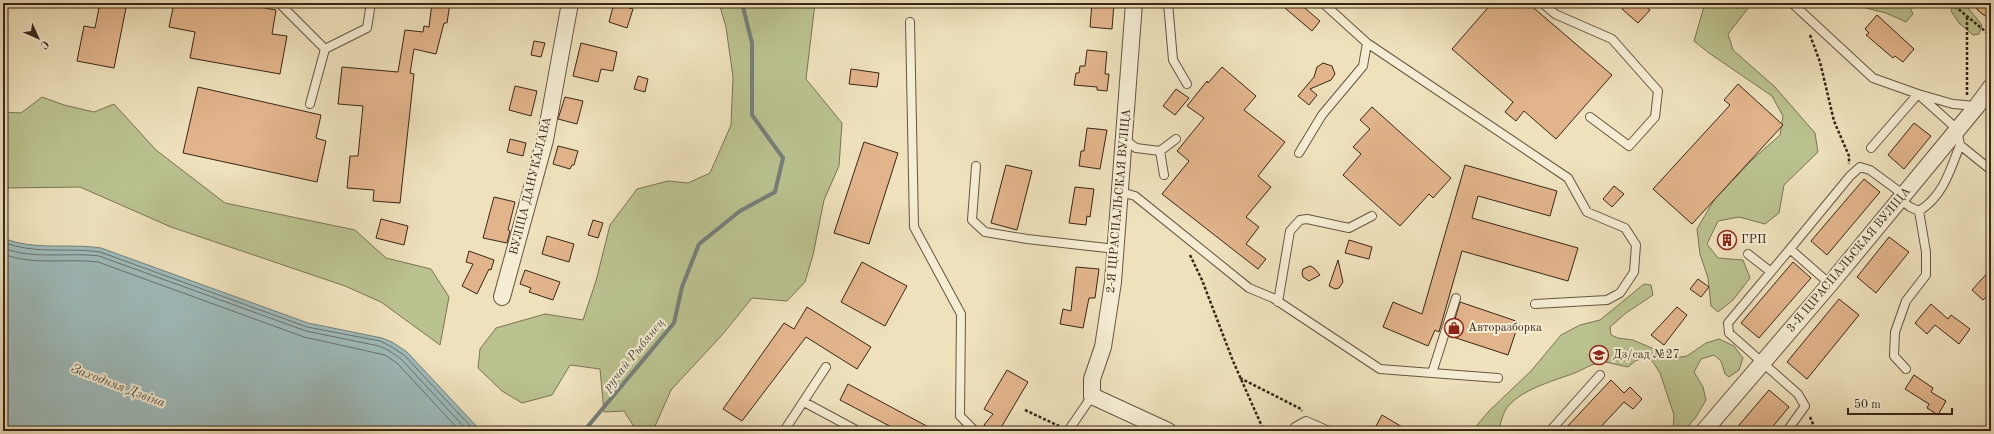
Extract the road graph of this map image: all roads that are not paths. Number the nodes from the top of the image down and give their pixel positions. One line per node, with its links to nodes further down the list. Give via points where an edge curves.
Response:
1 (279, 3): 13 (lane)
2 (371, 3): 13 (lane, via 367,28)
3 (570, 3): 39 (street, ВУЛІЦА ДАНУКАЛАВА, via 545,140)
4 (1134, 3): 22 (street, 2-Я ЦІРАСПАЛЬСКАЯ ВУЛІЦА)
5 (1168, 3): 14 (lane, via 1173,60)
6 (1323, 3): 12 (lane)
7 (1542, 3): 19 (lane, via 1555,14 1612,39 1658,91 1655,117 1629,146)
8 (1792, 3): 16 (lane, via 1873,78)
9 (1987, 3): 10 (main road)
10 (1991, 6)
11 (910, 22): 53 (lane, via 914,226 961,314 960,416)
12 (1367, 43): 26 (lane, via 1363,66 1322,115); 42 (lane, via 1568,178 1587,212 1625,228 1636,245 1634,272 1620,294 1607,300)
13 (325, 49): 17 (lane)
14 (1187, 84)
15 (1991, 87): 18 (street, 3-Я ЦІРАСПАЛЬСКАЯ ВУЛІЦА)
16 (1918, 94): 18 (lane); 20 (lane); 24 (lane)
17 (310, 104)
18 (1972, 106): 20 (street, 3-Я ЦІРАСПАЛЬСКАЯ ВУЛІЦА)
19 (1590, 117)
20 (1957, 129): 23 (lane); 31 (street, 3-Я ЦІРАСПАЛЬСКАЯ ВУЛІЦА)
21 (1176, 139): 25 (lane)
22 (1124, 140): 25 (lane, via 1136,148); 30 (street, 2-Я ЦІРАСПАЛЬСКАЯ ВУЛІЦА)
23 (1960, 145): 28 (lane); 32 (lane, via 1938,193 1931,203)
24 (1871, 148)
25 (1160, 151): 29 (lane)
26 (1299, 153)
27 (976, 166): 34 (lane, via 972,220 985,232)
28 (1991, 170)
29 (1164, 175)
30 (1121, 192): 34 (street, 2-Я ЦІРАСПАЛЬСКАЯ ВУЛІЦА); 41 (lane, via 1135,196 1249,288)
31 (1902, 197): 32 (lane, via 1910,207); 35 (lane, via 1870,170 1860,167); 38 (street, 3-Я ЦІРАСПАЛЬСКАЯ ВУЛІЦА)
32 (1919, 211): 45 (lane, via 1926,252 1926,275 1906,302 1895,332 1894,356)
33 (1372, 216): 41 (lane, via 1349,228 1308,219 1300,220 1290,230)
34 (1116, 249): 49 (street, 2-Я ЦІРАСПАЛЬСКАЯ ВУЛІЦА, via 1103,347 1092,379)
35 (1790, 249): 37 (lane); 38 (lane)
36 (1748, 254): 37 (lane)
37 (1771, 272): 43 (lane, via 1728,323 1729,333)
38 (1830, 284): 43 (street, 3-Я ЦІРАСПАЛЬСКАЯ ВУЛІЦА)
39 (502, 297)
40 (1456, 298): 46 (lane)
41 (1278, 302): 46 (lane, via 1380,369)
42 (1535, 304)
43 (1762, 362): 59 (street, 3-Я ЦІРАСПАЛЬСКАЯ ВУЛІЦА); 60 (lane, via 1798,394 1805,406)
44 (826, 367): 50 (lane)
45 (1906, 368)
46 (1432, 373): 48 (lane)
47 (1600, 375): 58 (lane)
48 (1498, 378)
49 (1092, 396): 54 (lane); 55 (street)
50 (804, 402): 51 (lane); 52 (lane)
51 (784, 431)
52 (858, 431)
53 (974, 431)
54 (1069, 431)
55 (1168, 431)
56 (1293, 431): 57 (lane, via 1306,421)
57 (1329, 431)
58 (1550, 431)
59 (1704, 431)
60 (1787, 431)

